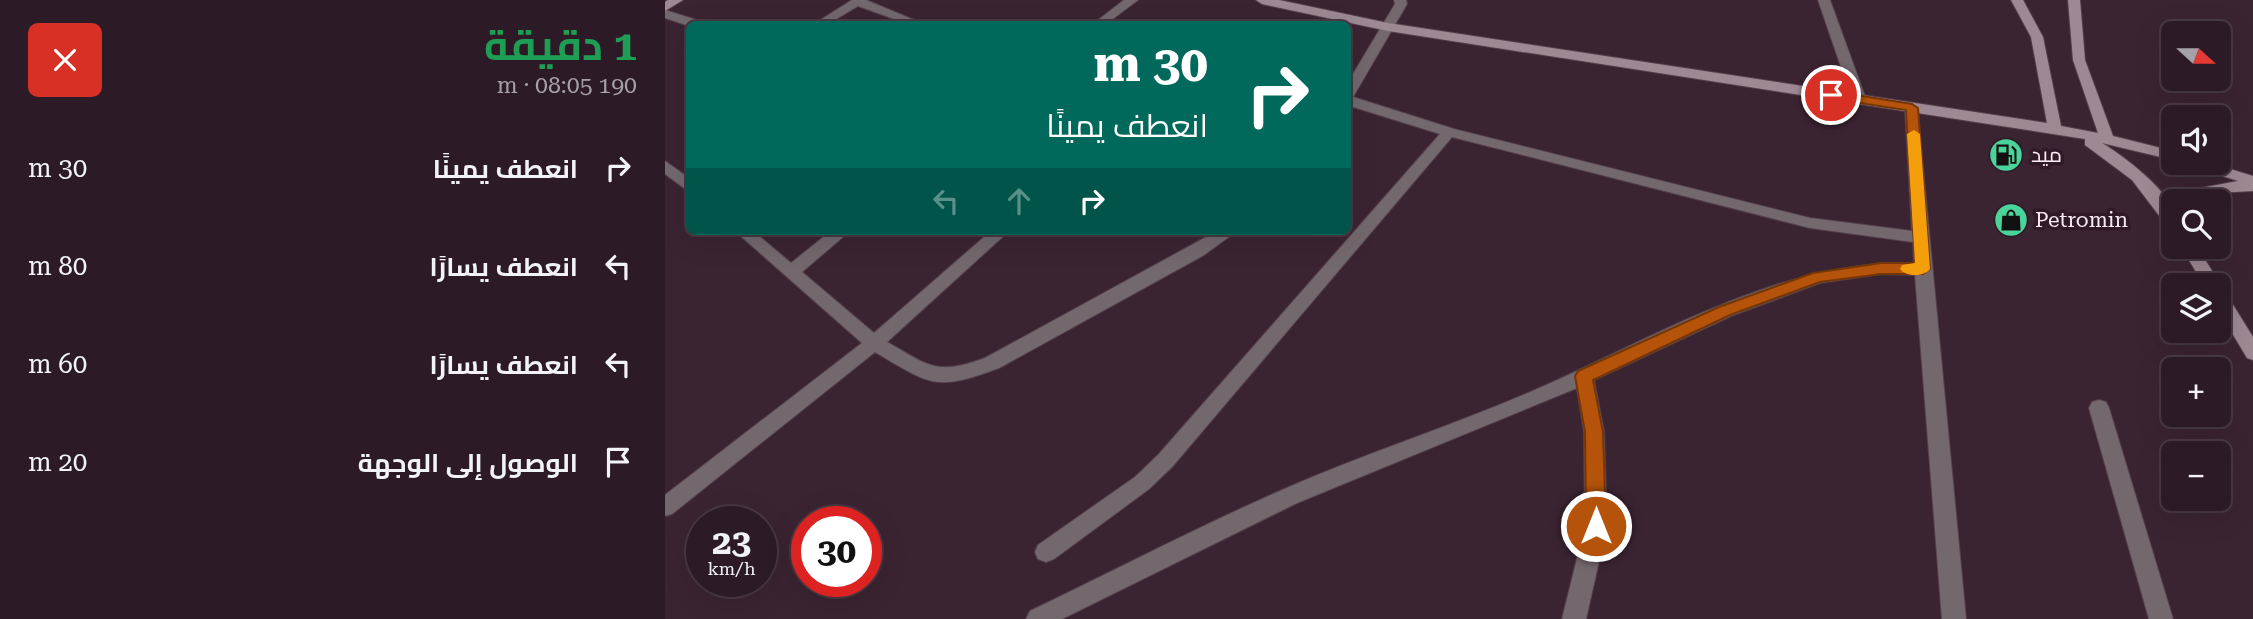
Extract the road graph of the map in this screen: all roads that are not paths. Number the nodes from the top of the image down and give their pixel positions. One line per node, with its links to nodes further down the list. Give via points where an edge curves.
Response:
1 (677, 0): 9 (street)
2 (1132, 0): 14 (street)
3 (1262, 0): 15 (street)
4 (1400, 0): 15 (street)
5 (1824, 0): 18 (street)
6 (2017, 0): 20 (street, via 2037,37)
7 (2074, 0): 23 (street, via 2079,60)
8 (858, 1): 12 (street); 13 (street)
9 (665, 7)
10 (665, 14): 11 (street)
11 (687, 21)
12 (825, 21)
13 (910, 21)
14 (1103, 21)
15 (1388, 27): 16 (street); 18 (street)
16 (1351, 91)
17 (1351, 99): 21 (street)
18 (1859, 99): 19 (street)
19 (1912, 108): 20 (street); 35 (street)
20 (2055, 130): 22 (street)
21 (1449, 132): 35 (street, via 1810,223); 44 (street, via 1165,461 1142,483)
22 (2072, 132): 23 (street); 30 (street, via 2128,165)
23 (2107, 139): 24 (street)
24 (2161, 153)
25 (665, 166): 27 (street)
26 (2230, 175): 28 (street)
27 (686, 183)
28 (2253, 183): 29 (street)
29 (2211, 189)
30 (2161, 201)
31 (748, 235): 37 (street)
32 (837, 235): 37 (street)
33 (996, 235): 39 (street)
34 (1223, 235): 39 (street, via 992,363 960,375 930,375)
35 (1921, 238): 36 (street)
36 (1923, 269): 41 (street, via 1881,268 1818,277 1725,311); 47 (street)
37 (791, 272): 39 (street)
38 (2231, 316): 40 (street)
39 (874, 343): 43 (street)
40 (2253, 353)
41 (1584, 376): 45 (street, via 1290,496); 46 (street, via 1594,432 1596,526)
42 (2099, 408): 48 (street)
43 (665, 507)
44 (1046, 552)
45 (1038, 619)
46 (1574, 619)
47 (1954, 619)
48 (2161, 619)

